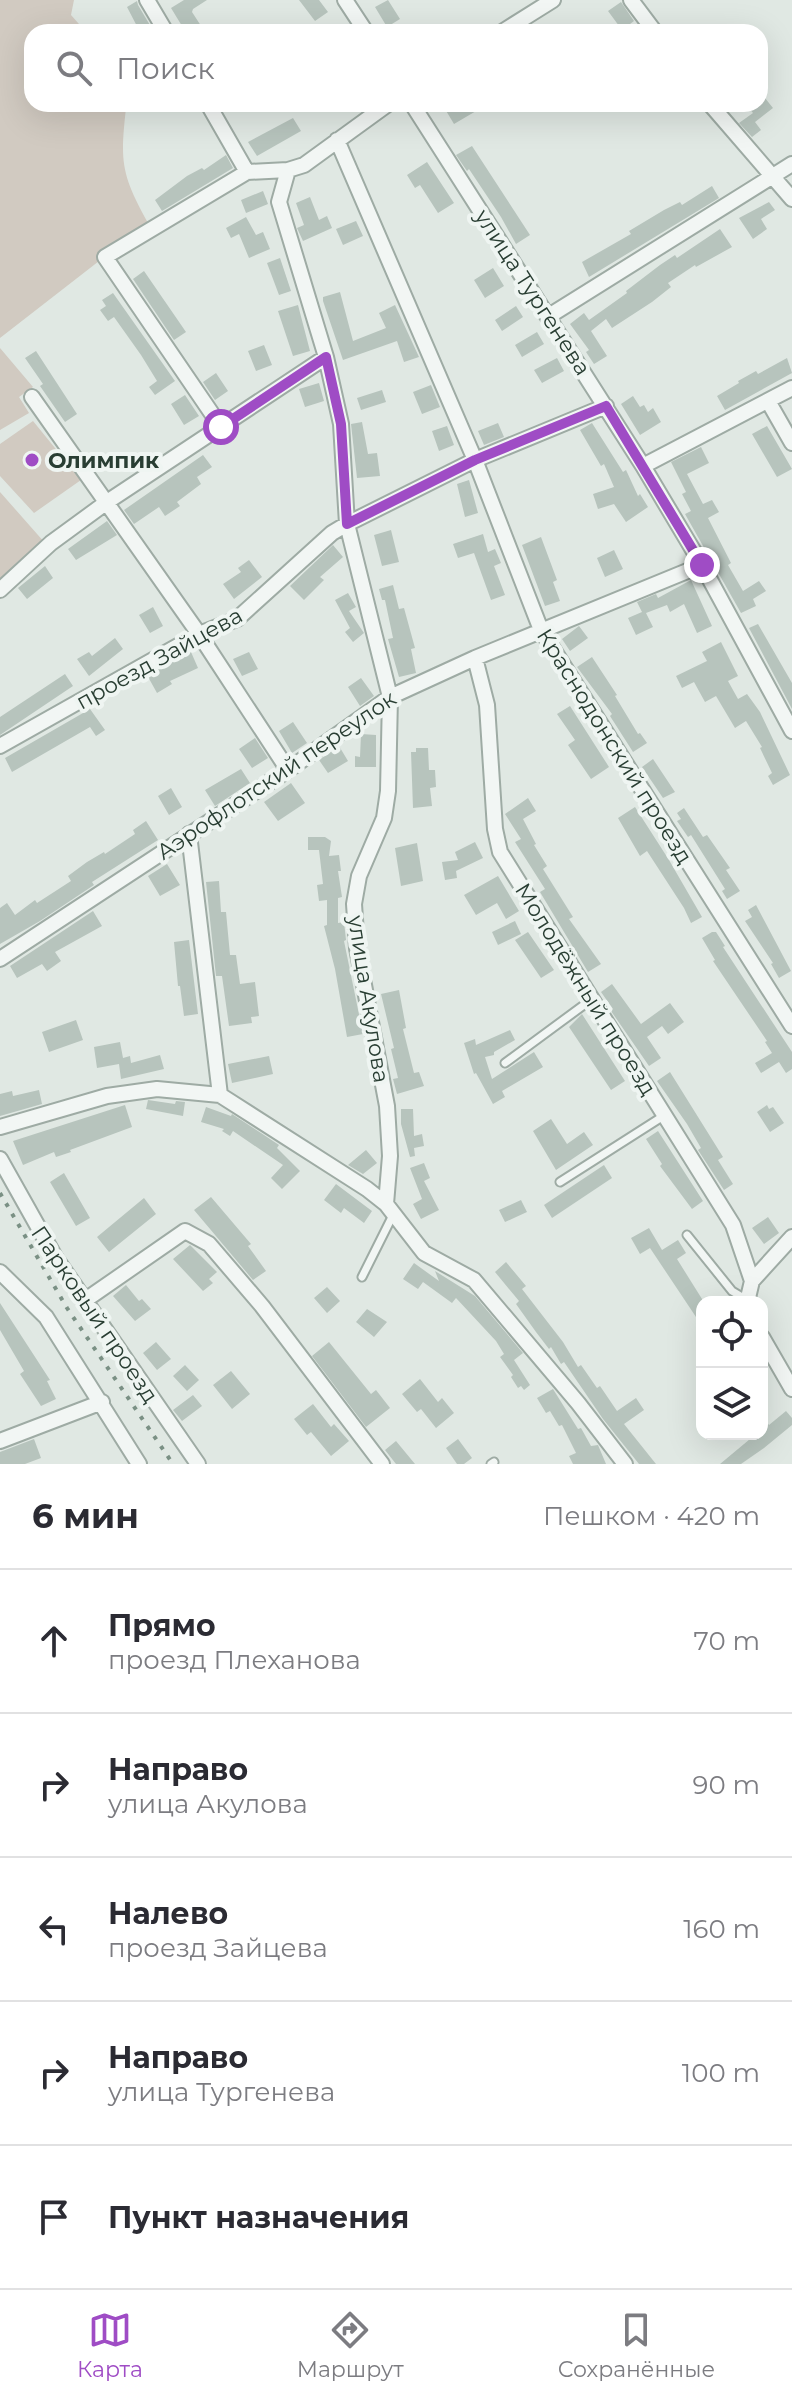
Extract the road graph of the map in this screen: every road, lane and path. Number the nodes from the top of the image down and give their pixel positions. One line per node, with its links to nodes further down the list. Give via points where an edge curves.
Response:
1 (147, 0): 5 (street)
2 (345, 0): 6 (street)
3 (553, 0): 7 (street)
4 (631, 0): 8 (street)
5 (161, 24)
6 (361, 24)
7 (515, 24)
8 (649, 24)
9 (213, 112): 16 (street)
10 (377, 112): 13 (street)
11 (417, 112): 19 (street, улица Тургенева)
12 (716, 112): 17 (street)
13 (337, 140): 15 (street, via 304,165); 27 (street, Краснодонский проезд)
14 (792, 164): 17 (street)
15 (288, 170): 16 (street); 20 (street, улица Акулова, via 279,202)
16 (247, 172): 25 (street, via 105,257)
17 (774, 177): 18 (street); 19 (street)
18 (792, 199)
19 (549, 316): 24 (street, улица Тургенева)
20 (326, 357): 25 (street); 30 (street, улица Акулова, via 341,424)
21 (792, 388): 23 (street)
22 (32, 397): 29 (street)
23 (768, 401): 26 (street); 28 (street)
24 (606, 406): 27 (street, проезд Зайцева); 28 (street, улица Тургенева)
25 (221, 427): 29 (street)
26 (792, 443)
27 (475, 460): 30 (street, проезд Зайцева); 33 (street, Краснодонский проезд)
28 (643, 466): 31 (street, улица Тургенева)
29 (107, 502): 32 (street); 34 (street)
30 (347, 524): 34 (street, проезд Зайцева, via 237,619); 36 (street, улица Акулова)
31 (702, 565): 33 (street, Аэрофлотский переулок); 37 (street, улица Тургенева)
32 (0, 590)
33 (541, 630): 35 (street, Аэрофлотский переулок); 43 (street, Краснодонский проезд)
34 (199, 634): 38 (street, проезд Зайцева); 39 (street)
35 (475, 658): 36 (street, Аэрофлотский переулок); 42 (street, Молодёжный проезд, via 487,705 500,852)
36 (390, 697): 39 (street, Аэрофлотский переулок); 50 (street, улица Акулова, via 384,818 359,876 354,904 357,948 387,1106)
37 (792, 731)
38 (0, 746)
39 (288, 770): 40 (street, Аэрофлотский переулок)
40 (189, 834): 41 (street, Аэрофлотский переулок); 45 (street)
41 (0, 959)
42 (592, 999): 44 (lane); 46 (street, Молодёжный проезд)
43 (792, 1026)
44 (505, 1063)
45 (220, 1095): 47 (street, via 157,1089 107,1096); 50 (street)
46 (665, 1115): 49 (lane); 55 (street, Молодёжный проезд, via 733,1225)
47 (0, 1127)
48 (0, 1159): 58 (street, Парковый проезд)
49 (560, 1182)
50 (390, 1208): 54 (lane); 66 (street, via 424,1253 474,1280)
51 (687, 1235): 56 (lane)
52 (792, 1237): 55 (street)
53 (0, 1272): 61 (street, Парковый проезд, via 46,1317)
54 (362, 1277)
55 (752, 1281): 57 (street)
56 (740, 1296)
57 (748, 1296)
58 (84, 1301): 64 (street, Парковый проезд); 65 (street, via 185,1231 209,1244)
59 (768, 1347): 60 (street)
60 (792, 1389)
61 (102, 1402): 62 (street); 63 (street, Парковый проезд)
62 (0, 1441)
63 (139, 1464)
64 (198, 1464)
65 (382, 1464)
66 (625, 1464)

